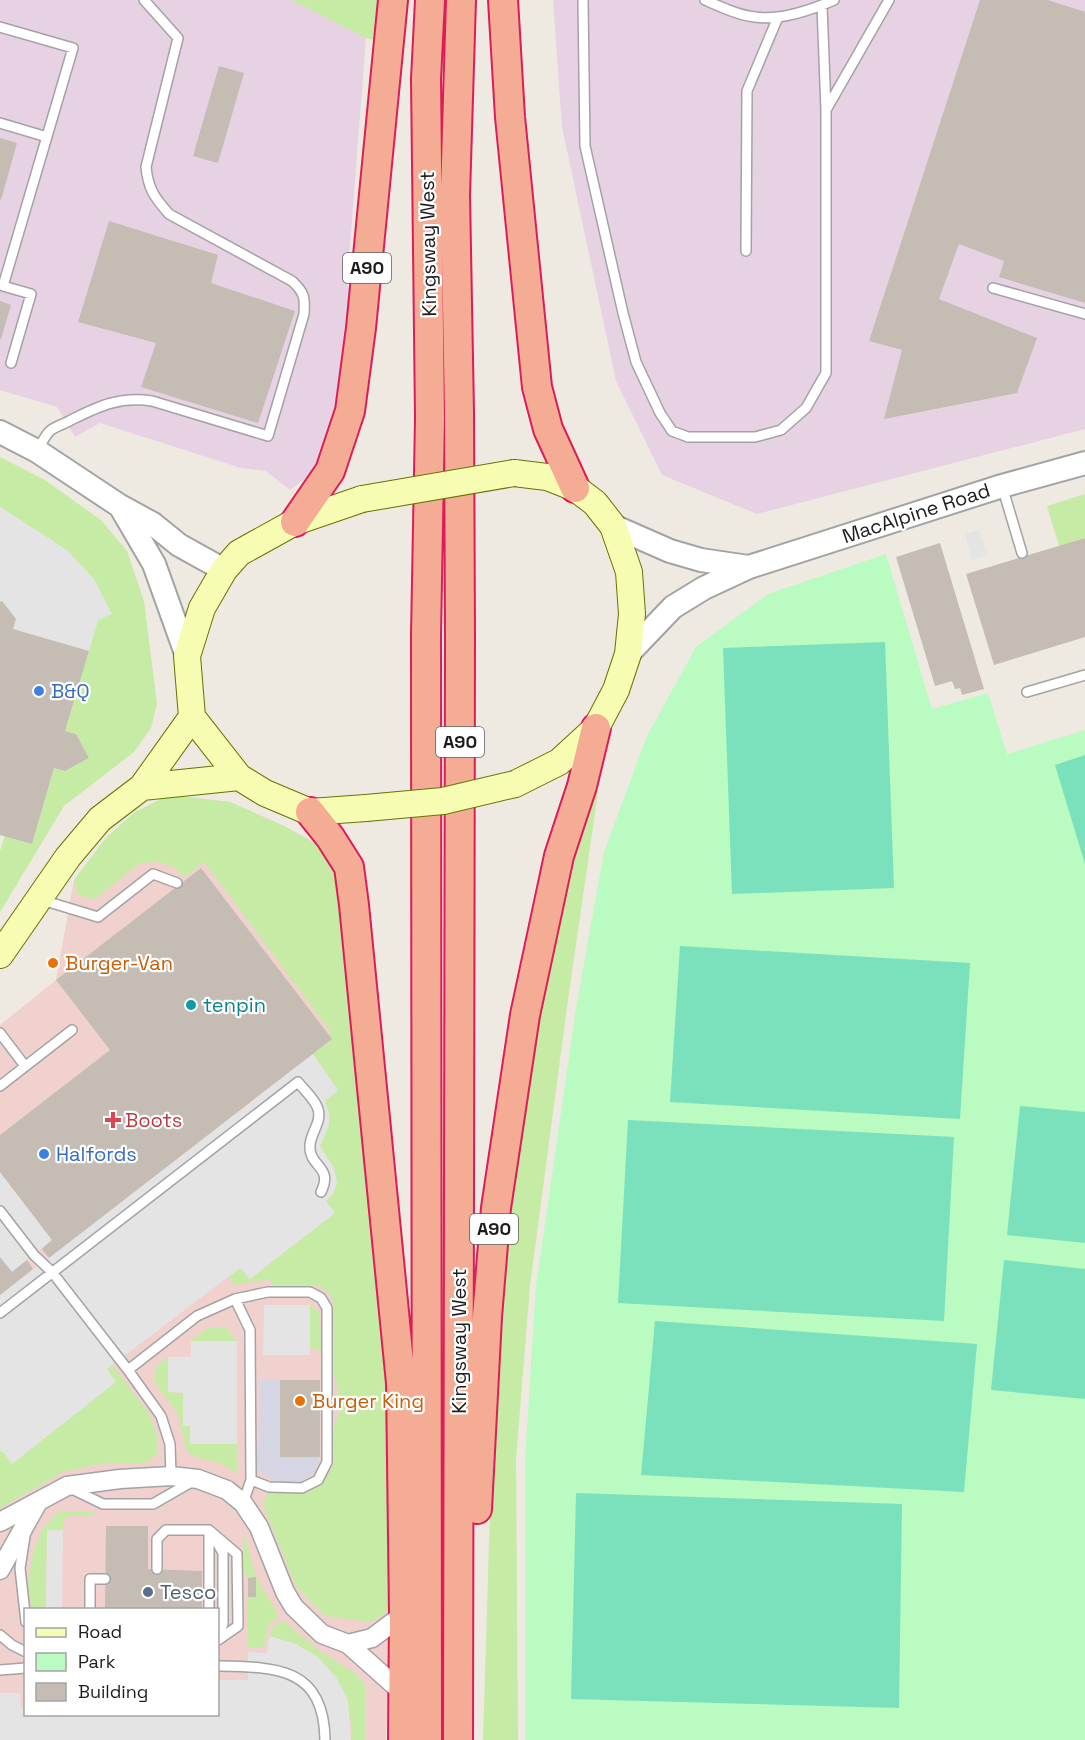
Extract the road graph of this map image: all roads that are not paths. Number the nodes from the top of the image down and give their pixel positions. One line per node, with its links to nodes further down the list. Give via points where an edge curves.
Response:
1 (144, 0): 21 (lane, via 178,38 146,167 148,184 170,214 292,281 305,298 304,314 268,435 152,401 124,399 93,409 50,431)
2 (393, 0): 26 (highway, A90, via 350,411 330,471)
3 (430, 0): 80 (highway, Kingsway West / A90, via 426,79 430,406 426,636)
4 (460, 0): 81 (highway, Kingsway West / A90, via 455,195 460,636)
5 (503, 0): 24 (highway, via 510,117 537,387 548,429)
6 (583, 0): 13 (lane, via 585,146 622,313 636,362 660,413 672,430 688,438 755,438 781,430 806,408 826,373)
7 (705, 0): 11 (lane, via 755,17)
8 (834, 0): 10 (lane)
9 (889, 0): 13 (lane)
10 (822, 6): 11 (lane); 13 (lane)
11 (778, 17): 16 (lane, via 747,91)
12 (0, 27): 15 (lane, via 73,48)
13 (826, 110)
14 (0, 123): 15 (lane)
15 (47, 137): 19 (lane, via 3,286 31,294)
16 (746, 251)
17 (993, 288): 18 (lane)
18 (1085, 314)
19 (11, 363)
20 (0, 432): 21 (street)
21 (37, 451): 25 (street)
22 (1085, 463): 23 (street, MacAlpine Road)
23 (1002, 486): 28 (lane); 29 (street, MacAlpine Road)
24 (575, 488): 26 (main road, bridge, via 547,477 514,473 363,499); 27 (main road)
25 (120, 506): 30 (street); 32 (street, via 154,564)
26 (295, 522): 30 (main road, via 239,553)
27 (613, 526): 29 (street, MacAlpine Road, via 670,551); 31 (main road, via 629,572 632,615)
28 (1022, 553)
29 (749, 567): 31 (street, MacAlpine Road, via 673,607)
30 (224, 570): 32 (main road, via 202,608)
31 (628, 654): 36 (main road, via 616,690)
32 (187, 656): 35 (main road)
33 (1085, 675): 34 (lane)
34 (1027, 692)
35 (192, 717): 37 (main road); 38 (main road)
36 (596, 728): 39 (main road, bridge, via 559,762 514,784 443,801); 82 (highway, A90, via 559,856 525,1015 496,1208)
37 (239, 777): 38 (main road); 39 (main road)
38 (142, 787): 41 (main road, via 100,819)
39 (310, 812): 68 (highway, via 348,867 354,905 401,1383)
40 (177, 883): 41 (lane, via 153,874 98,917)
41 (38, 899): 42 (main road)
42 (0, 955)
43 (72, 1030): 45 (lane)
44 (0, 1033): 45 (lane)
45 (25, 1066): 46 (lane)
46 (0, 1086)
47 (321, 1192): 49 (lane, via 324,1173 311,1156 310,1145 319,1112 298,1082)
48 (0, 1211): 49 (lane)
49 (52, 1272): 51 (lane); 52 (lane)
50 (235, 1299): 52 (lane, via 197,1316); 55 (lane, via 250,1330); 55 (lane, via 268,1292 310,1292 321,1298 327,1308 327,1462 318,1480 302,1488 269,1487)
51 (0, 1313)
52 (128, 1370): 53 (lane, via 161,1416 170,1444)
53 (171, 1476): 54 (street); 56 (street)
54 (198, 1479): 56 (lane, via 153,1504 103,1504); 58 (street, via 227,1490)
55 (250, 1480): 58 (lane)
56 (67, 1486): 57 (street)
57 (39, 1500): 59 (street); 60 (street)
58 (243, 1503): 72 (street, via 259,1527 294,1607 322,1634)
59 (28, 1519): 63 (street); 65 (lane, via 20,1568)
60 (0, 1522)
61 (209, 1530): 62 (lane, via 166,1530 157,1539); 67 (lane); 69 (lane, via 224,1553 223,1624); 71 (lane, via 237,1554 238,1626)
62 (157, 1569)
63 (0, 1570)
64 (105, 1579): 66 (lane, via 90,1579)
65 (24, 1608)
66 (90, 1608)
67 (209, 1608)
68 (404, 1614): 72 (street, via 372,1638); 77 (highway)
69 (219, 1633)
70 (0, 1635): 73 (lane)
71 (219, 1639)
72 (348, 1644): 77 (street)
73 (24, 1651)
74 (219, 1666): 78 (lane, via 275,1669 299,1679 316,1695 325,1721)
75 (24, 1668): 76 (lane)
76 (0, 1670)
77 (404, 1694): 79 (highway)
78 (325, 1740)
79 (403, 1740)
80 (426, 1740)
81 (458, 1740)
82 (465, 1740)

